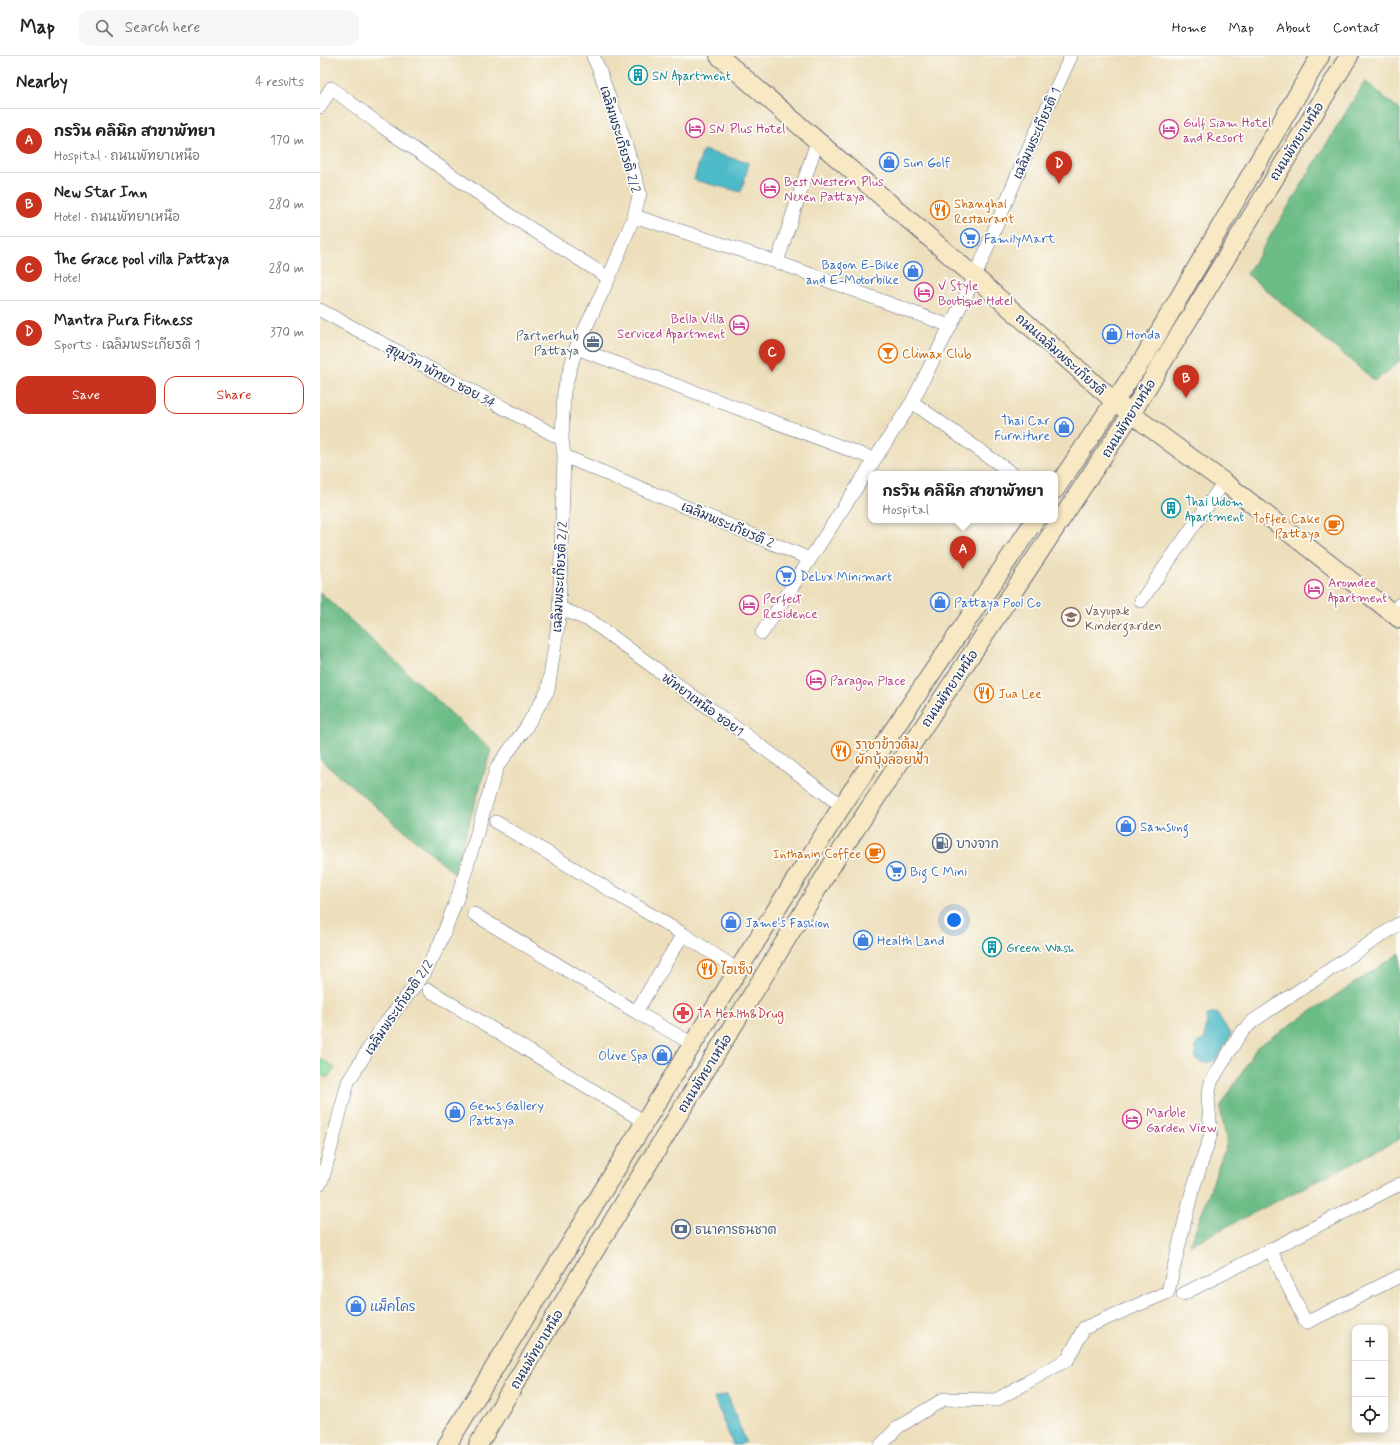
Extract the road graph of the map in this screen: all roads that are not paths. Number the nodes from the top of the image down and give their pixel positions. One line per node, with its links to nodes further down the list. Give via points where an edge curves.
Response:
1 (593, 56): 8 (street, เฉลิมพระเกียรติ 2/2, via 640,193)
2 (719, 56): 7 (main road, ถนนเฉลิมพระเกียรติ)
3 (1071, 56): 10 (street, เฉลิมพระเกียรติ 1, via 1029,147)
4 (1320, 56): 16 (main road, ถนนพัทยาเหนือ)
5 (1349, 56): 17 (main road, ถนนพัทยาเหนือ)
6 (320, 107): 11 (street, via 331,88 511,216)
7 (817, 142): 9 (street); 10 (main road, ถนนเฉลิมพระเกียรติ)
8 (634, 216): 9 (street); 11 (street, เฉลิมพระเกียรติ 2/2)
9 (777, 262): 13 (street)
10 (975, 277): 13 (street, เฉลิมพระเกียรติ 1); 16 (main road, ถนนเฉลิมพระเกียรติ)
11 (609, 278): 14 (street, เฉลิมพระเกียรติ 2/2)
12 (320, 310): 18 (street, สุขุมวิท พัทยา ซอย 34)
13 (950, 326): 15 (street, เฉลิมพระเกียรติ 1)
14 (576, 348): 18 (street, เฉลิมพระเกียรติ 2/2, via 564,391); 20 (street)
15 (912, 402): 20 (street, เฉลิมพระเกียรติ 1); 21 (street)
16 (1115, 402): 17 (main road, ถนนเฉลิมพระเกียรติ); 23 (main road, ถนนพัทยาเหนือ)
17 (1131, 414): 22 (main road, ถนนเฉลิมพระเกียรติ); 46 (main road, ถนนพัทยาเหนือ, via 837,857)
18 (562, 439): 19 (street, เฉลิมพระเกียรติ 2/2)
19 (564, 456): 25 (street, เฉลิมพระเกียรติ 2); 27 (street, เฉลิมพระเกียรติ 2/2)
20 (874, 459): 25 (street, เฉลิมพระเกียรติ 1)
21 (1009, 471)
22 (1224, 482): 26 (street); 28 (main road, ถนนเฉลิมพระเกียรติ)
23 (1058, 486)
24 (1033, 523): 30 (main road, ถนนพัทยาเหนือ)
25 (810, 558): 29 (street)
26 (1141, 601)
27 (560, 608): 30 (street, พัทยาเหนือ ซอย1, via 591,621); 40 (street, เฉลิมพระเกียรติ 2/2, via 548,690 497,767 458,896 440,943 424,974 381,1030 348,1082)
28 (1397, 612)
29 (762, 633)
30 (842, 806): 35 (main road, ถนนพัทยาเหนือ)
31 (496, 822): 34 (street)
32 (474, 914): 37 (street)
33 (1400, 923): 47 (street, via 1253,1021 1240,1034 1211,1082 1208,1098 1211,1134 1191,1195 1168,1292 1084,1328 1068,1359 996,1400 944,1399 898,1427)
34 (684, 934): 35 (street); 37 (street)
35 (738, 970): 38 (main road, ถนนพัทยาเหนือ)
36 (430, 990): 39 (street)
37 (636, 1012): 38 (street)
38 (693, 1044): 39 (main road, ถนนพัทยาเหนือ)
39 (645, 1122): 45 (main road, ถนนพัทยาเหนือ)
40 (320, 1184)
41 (1400, 1184): 42 (street)
42 (1270, 1249): 43 (street, via 1306,1323); 44 (street)
43 (1400, 1276)
44 (1183, 1294)
45 (448, 1445)
46 (478, 1445)
47 (881, 1445)

